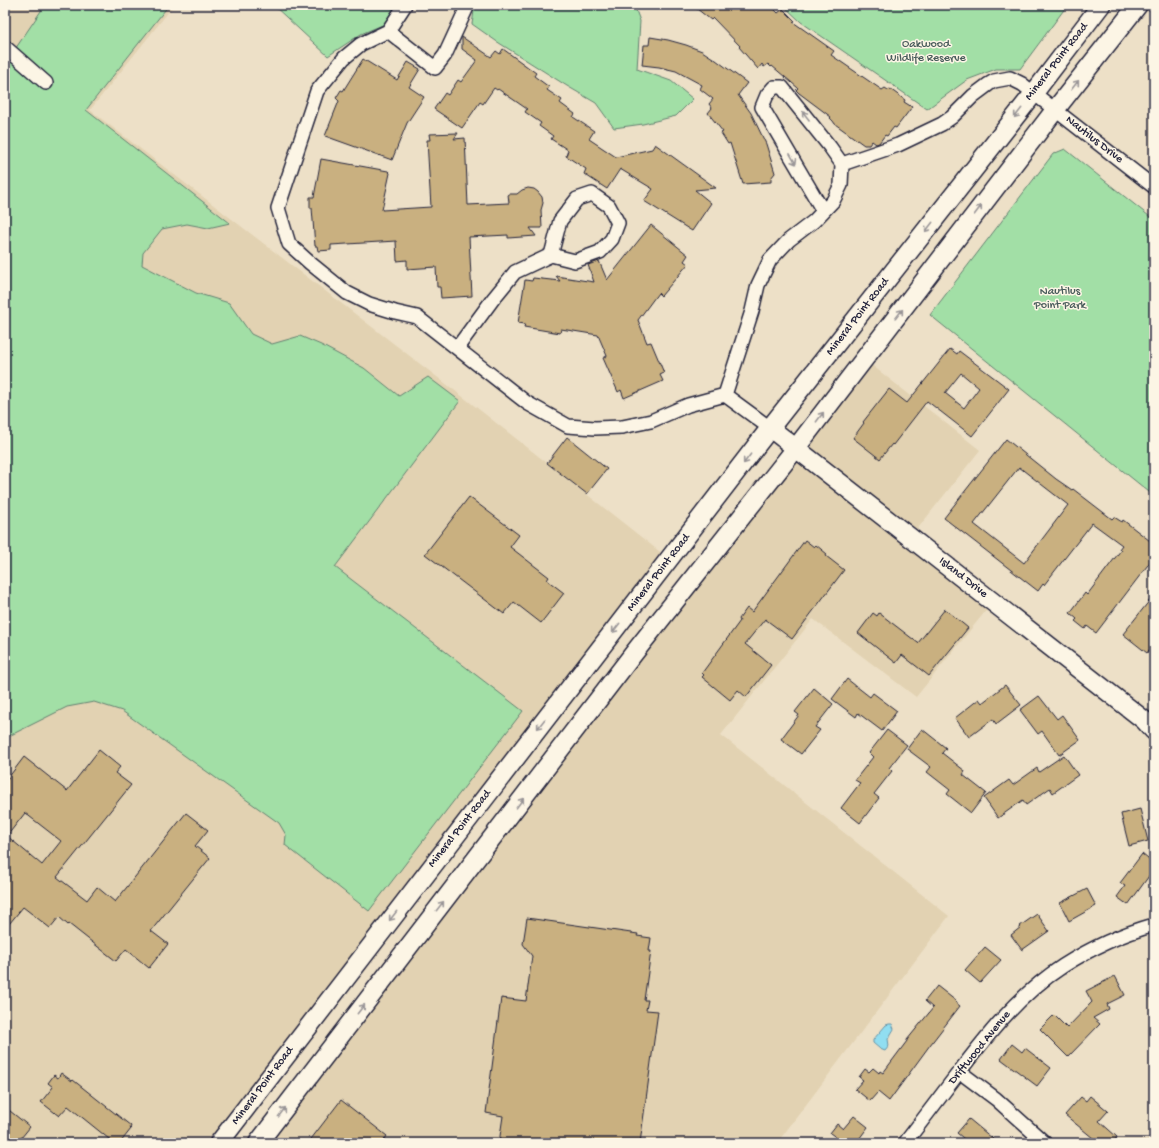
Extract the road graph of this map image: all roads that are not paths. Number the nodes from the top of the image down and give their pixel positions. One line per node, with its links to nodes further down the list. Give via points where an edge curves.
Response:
1 (405, 5): 5 (street)
2 (468, 5): 5 (street, via 445,55 435,68)
3 (1101, 5): 8 (main road, Mineral Point Road)
4 (1138, 5): 9 (main road, one-way to 4)
5 (388, 31): 14 (street, via 361,44 344,58 317,91 278,208 289,244 347,293 370,304 417,317)
6 (5, 47): 7 (street)
7 (46, 83)
8 (1034, 93): 9 (street, Nautilus Drive); 10 (street, Nautilus Drive, via 1014,79 994,81 942,124 898,145); 16 (main road, Mineral Point Road, one-way to 16)
9 (1055, 110): 11 (street, Nautilus Drive); 17 (main road, one-way to 9)
10 (842, 164): 12 (street, via 841,185 833,201); 12 (street, one-way to 12, via 782,88 774,87 762,107)
11 (1154, 187)
12 (823, 211): 15 (street, via 788,240 770,260 758,285)
13 (551, 254): 13 (street, via 560,221 577,199 592,194 609,206 618,223 612,239 600,252 576,261); 14 (street, via 515,272)
14 (457, 348): 15 (street, via 527,403 568,426 622,427 651,421 688,405)
15 (724, 395): 16 (street)
16 (770, 428): 17 (main road, Island Drive); 21 (main road, Mineral Point Road, one-way to 21)
17 (796, 448): 18 (main road, Island Drive, via 1144,720); 22 (main road, one-way to 17, via 634,653)
18 (1154, 731)
19 (1154, 925): 20 (street, Driftwood Avenue, via 1101,945 1062,966 1001,1020)
20 (960, 1072): 23 (street, Driftwood Avenue); 24 (street, via 996,1099)
21 (219, 1143)
22 (258, 1143)
23 (905, 1143)
24 (1045, 1143)

